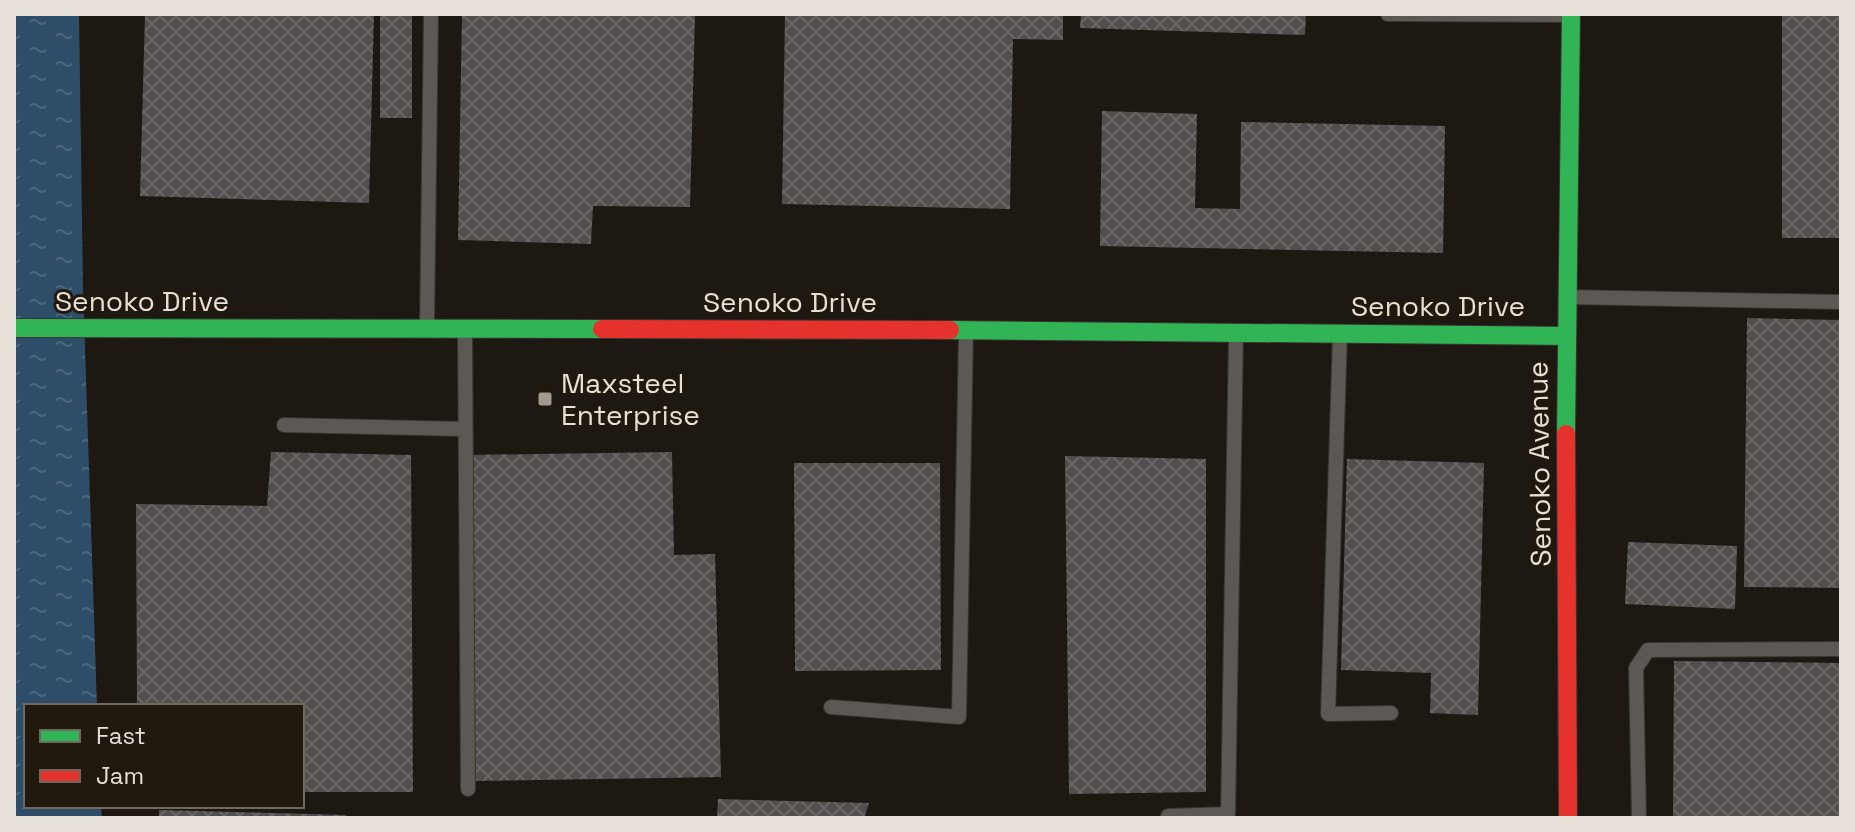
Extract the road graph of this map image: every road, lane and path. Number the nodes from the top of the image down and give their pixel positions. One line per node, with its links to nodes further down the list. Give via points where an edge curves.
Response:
1 (431, 14): 7 (lane)
2 (1388, 14): 3 (lane)
3 (1571, 14): 4 (street, Senoko Avenue)
4 (1567, 297): 5 (lane); 12 (street, Senoko Avenue)
5 (1841, 302)
6 (14, 328): 7 (street, Senoko Drive)
7 (427, 329): 9 (street, Senoko Drive)
8 (966, 330): 9 (street, Senoko Drive); 10 (street, Senoko Drive); 16 (lane, via 959,717)
9 (465, 331): 14 (lane)
10 (1236, 332): 11 (street, Senoko Drive); 19 (lane, via 1228,814)
11 (1340, 333): 12 (street, Senoko Drive); 17 (lane, via 1328,714)
12 (1565, 336): 20 (street, Senoko Avenue)
13 (284, 425): 14 (lane)
14 (464, 429): 18 (lane)
15 (1841, 649): 21 (lane, via 1648,650 1636,668)
16 (831, 707)
17 (1391, 713)
18 (468, 789)
19 (1168, 816)
20 (1568, 818)
21 (1639, 818)

